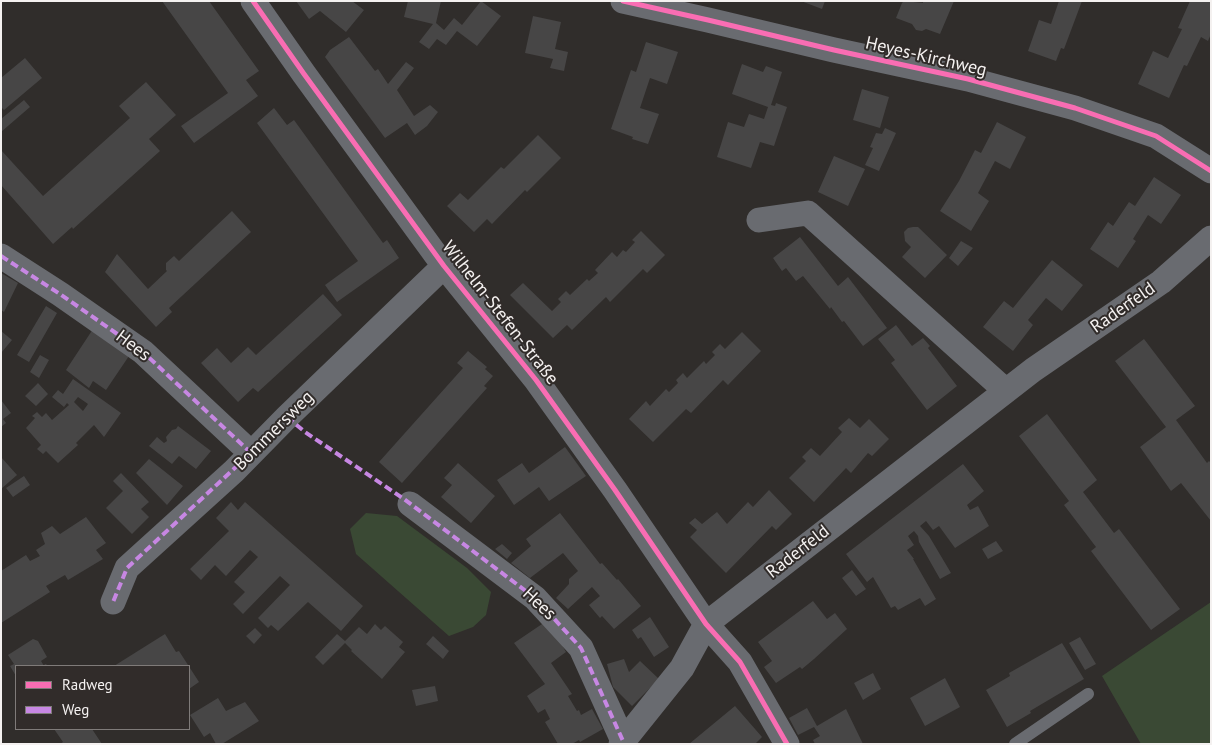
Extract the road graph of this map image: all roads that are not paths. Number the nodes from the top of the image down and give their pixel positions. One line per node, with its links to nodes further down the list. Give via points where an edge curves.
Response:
1 (253, 1): 7 (street, Wilhelm-Stefen-Straße)
2 (623, 1): 3 (street, Heyes-Kirchweg, via 968,79 1075,108 1156,136)
3 (1211, 171)
4 (760, 220): 8 (street, via 808,213)
5 (1211, 238): 8 (street, Raderfeld, via 1161,282)
6 (1, 256): 9 (street, Hees, via 143,352)
7 (444, 266): 9 (street, Bommersweg); 12 (street, Wilhelm-Stefen-Straße, via 536,380)
8 (1006, 390): 12 (street, Raderfeld)
9 (251, 453): 11 (street, Bommersweg, via 127,568)
10 (410, 504): 14 (street, Hees, via 535,598 581,648)
11 (113, 602)
12 (706, 624): 14 (street, Raderfeld, via 682,668); 15 (street, Wilhelm-Stefen-Straße, via 740,662)
13 (1088, 694): 16 (lane)
14 (622, 743)
15 (787, 744)
16 (1015, 744)

